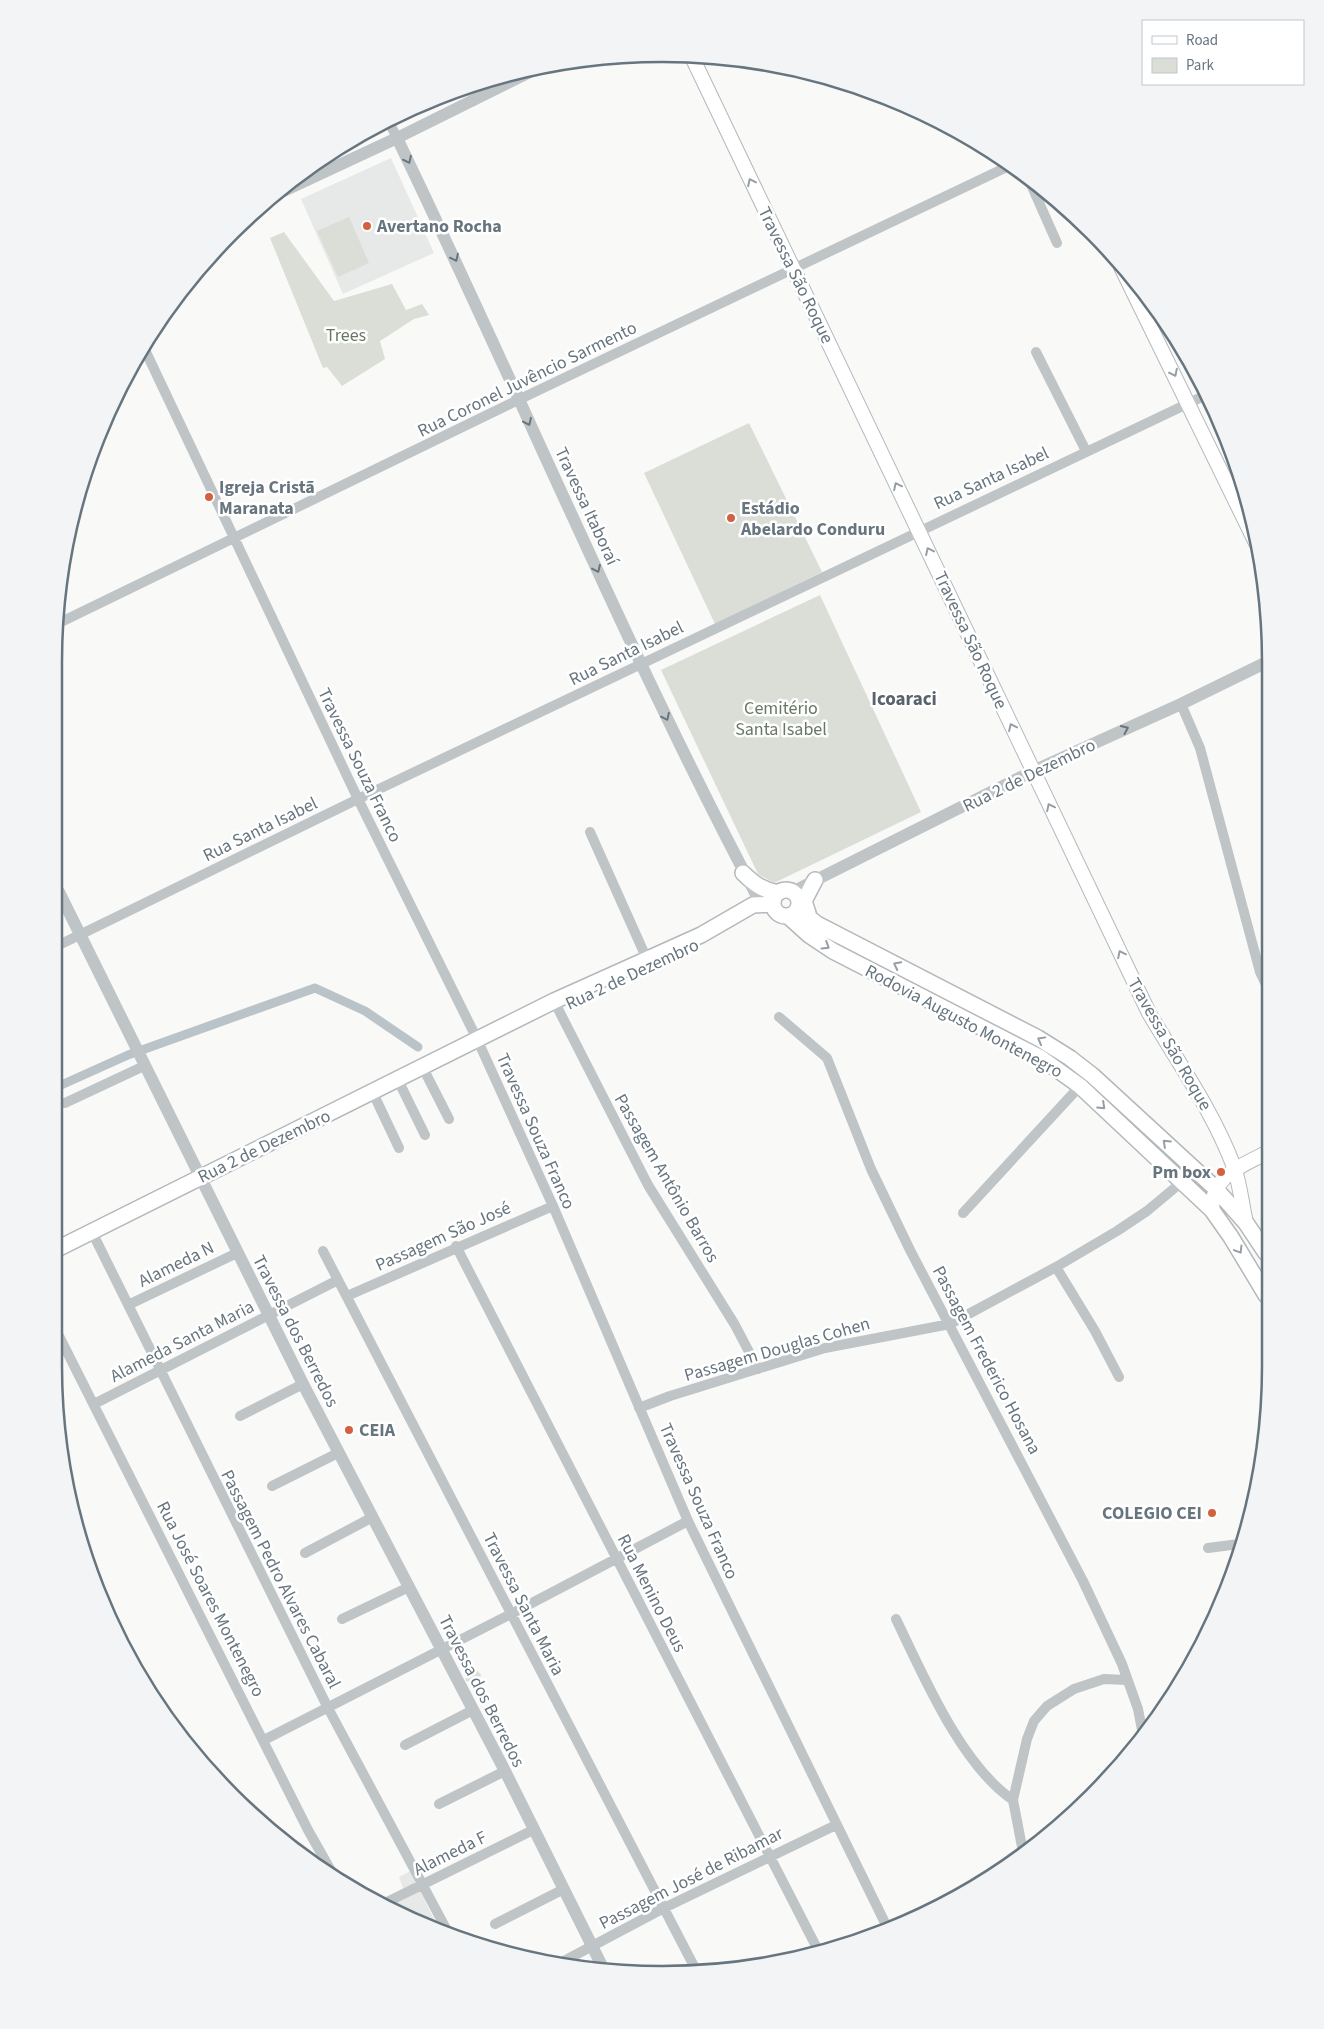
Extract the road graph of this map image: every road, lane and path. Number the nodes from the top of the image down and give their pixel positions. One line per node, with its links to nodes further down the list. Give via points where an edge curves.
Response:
1 (695, 64): 9 (main road, Travessa São Roque, one-way to 1)
2 (501, 85): 4 (street)
3 (391, 127): 4 (street, Travessa Itaboraí)
4 (397, 138): 6 (street); 14 (street, Travessa Itaboraí, one-way to 14)
5 (1002, 169): 9 (street, Rua Coronel Juvêncio Sarmento)
6 (308, 178)
7 (1034, 192): 8 (street)
8 (1057, 243)
9 (793, 268): 14 (street, Rua Coronel Juvêncio Sarmento); 18 (main road, Travessa São Roque, one-way to 9)
10 (1134, 292): 15 (main road, one-way to 15)
11 (1036, 352): 16 (street)
12 (147, 355): 19 (street, Travessa Souza Franco)
13 (1200, 398): 15 (street, Rua Santa Isabel)
14 (518, 400): 19 (street, Rua Coronel Juvêncio Sarmento); 21 (street, Travessa Itaboraí, one-way to 21)
15 (1188, 403): 16 (street, Rua Santa Isabel); 17 (main road)
16 (1086, 451): 18 (street, Rua Santa Isabel)
17 (1243, 517)
18 (919, 530): 21 (street, Rua Santa Isabel); 24 (main road, Travessa São Roque, one-way to 18)
19 (234, 540): 20 (street, Rua Coronel Juvêncio Sarmento); 25 (street, Travessa Souza Franco)
20 (64, 621)
21 (641, 664): 25 (street, Rua Santa Isabel); 27 (street, Travessa Itaboraí, one-way to 27)
22 (1262, 664): 23 (street, Rua 2 de Dezembro)
23 (1181, 704): 24 (street, Rua 2 de Dezembro, one-way to 23); 36 (street, via 1200,748)
24 (1033, 771): 28 (street, Rua 2 de Dezembro); 50 (main road, Travessa São Roque, one-way to 24, via 1206,1106 1149,1013)
25 (358, 799): 33 (street, Rua Santa Isabel); 39 (street, Travessa Souza Franco)
26 (590, 832): 35 (street)
27 (743, 873): 30 (main road)
28 (815, 880): 30 (street, Rua 2 de Dezembro); 32 (main road, via 804,901)
29 (62, 898): 33 (street, Travessa dos Berredos)
30 (776, 898): 31 (main road, via 777,914); 31 (main road, via 799,902); 35 (main road, Rua 2 de Dezembro, via 753,905)
31 (793, 912): 32 (main road, Rodovia Augusto Montenegro); 43 (main road, Rodovia Augusto Montenegro, one-way to 43, via 808,935 833,951 1041,1058)
32 (816, 924): 53 (main road, Rodovia Augusto Montenegro, one-way to 32, via 1070,1058 1038,1038)
33 (81, 936): 34 (street, Rua Santa Isabel); 40 (street, Travessa dos Berredos)
34 (62, 944)
35 (649, 963): 37 (main road, Rua 2 de Dezembro)
36 (1262, 976)
37 (555, 1005): 39 (main road, Rua 2 de Dezembro); 73 (street, Passagem Antônio Barros, via 648,1185 735,1325)
38 (779, 1017): 70 (street, Passagem Frederico Hosana, via 827,1058 871,1169)
39 (475, 1043): 41 (main road, Rua 2 de Dezembro); 54 (street, Travessa Souza Franco)
40 (144, 1066): 45 (street); 51 (street, Travessa dos Berredos)
41 (423, 1068): 42 (main road, Rua 2 de Dezembro); 46 (street)
42 (398, 1080): 44 (main road, Rua 2 de Dezembro); 47 (street)
43 (1080, 1086): 52 (main road, Rodovia Augusto Montenegro, one-way to 52); 56 (street)
44 (373, 1093): 48 (street); 51 (main road, Rua 2 de Dezembro)
45 (65, 1103)
46 (448, 1120)
47 (424, 1135)
48 (400, 1148)
49 (1262, 1155): 50 (main road)
50 (1234, 1169): 53 (main road); 57 (main road, Travessa São Roque)
51 (199, 1177): 58 (main road, Rua 2 de Dezembro); 63 (street, Travessa dos Berredos)
52 (1183, 1181): 55 (main road, Rodovia Augusto Montenegro); 64 (street, Passagem Douglas Cohen, via 1139,1216)
53 (1215, 1188): 55 (main road); 57 (main road, Rodovia Augusto Montenegro)
54 (553, 1206): 59 (street, Passagem São José); 77 (street, Travessa Souza Franco)
55 (1212, 1210): 66 (main road, Rodovia Augusto Montenegro, one-way to 66)
56 (963, 1213)
57 (1246, 1223): 61 (main road, Rodovia Augusto Montenegro)
58 (92, 1232): 60 (main road, Rua 2 de Dezembro); 68 (street, Passagem Pedro Alvares Cabaral)
59 (456, 1246): 67 (street, Passagem São José); 86 (street, Rua Menino Deus)
60 (62, 1247)
61 (1262, 1247)
62 (323, 1250): 65 (street, Travessa Santa Maria)
63 (237, 1253): 68 (street, Alameda N); 69 (street, Travessa dos Berredos)
64 (1056, 1267): 70 (street, Passagem Douglas Cohen); 74 (street)
65 (338, 1280): 67 (street, Travessa Santa Maria); 69 (street, Alameda Santa Maria)
66 (1262, 1288)
67 (347, 1296): 88 (street, Travessa Santa Maria)
68 (128, 1305): 72 (street, Passagem Pedro Alvares Cabaral)
69 (268, 1315): 72 (street, Alameda Santa Maria); 75 (street, Travessa dos Berredos)
70 (950, 1324): 73 (street, Passagem Douglas Cohen, via 825,1348); 92 (street, Passagem Frederico Hosana, via 1083,1582)
71 (62, 1342): 76 (street, Rua José Soares Montenegro)
72 (158, 1369): 76 (street, Alameda Santa Maria); 93 (street, Passagem Pedro Alvares Cabaral)
73 (758, 1369): 77 (street, Passagem Douglas Cohen)
74 (1119, 1377)
75 (303, 1384): 78 (street); 79 (street, Travessa dos Berredos)
76 (94, 1404): 96 (street, Rua José Soares Montenegro)
77 (639, 1408): 82 (street, Travessa Souza Franco)
78 (240, 1416)
79 (338, 1453): 80 (street); 81 (street, Travessa dos Berredos)
80 (272, 1486)
81 (371, 1518): 85 (street); 87 (street, Travessa dos Berredos)
82 (688, 1521): 86 (street); 101 (street, Travessa Souza Franco)
83 (1234, 1545): 84 (street)
84 (1208, 1548)
85 (305, 1553)
86 (616, 1559): 88 (street); 104 (street, Rua Menino Deus)
87 (409, 1587): 89 (street); 91 (street, Travessa dos Berredos)
88 (512, 1614): 91 (street); 109 (street, Travessa Santa Maria)
89 (342, 1619)
90 (896, 1619): 99 (street, via 939,1708 980,1768)
91 (441, 1650): 93 (street); 94 (street, Travessa dos Berredos)
92 (1127, 1680): 95 (street, Passagem Frederico Hosana); 99 (street, via 1089,1682 1047,1706 1034,1721 1027,1740)
93 (328, 1708): 96 (street); 106 (street, Passagem Pedro Alvares Cabaral)
94 (473, 1710): 97 (street); 98 (street, Travessa dos Berredos)
95 (1141, 1727)
96 (264, 1740): 105 (street, Rua José Soares Montenegro)
97 (405, 1745)
98 (505, 1771): 100 (street); 102 (street, Travessa dos Berredos)
99 (1013, 1800): 103 (street)
100 (439, 1804)
101 (836, 1825): 104 (street, Passagem José de Ribamar); 110 (street, Travessa Souza Franco)
102 (533, 1830): 106 (street, Alameda F); 107 (street, Travessa dos Berredos)
103 (1022, 1846)
104 (769, 1856): 109 (street, Passagem José de Ribamar); 113 (street, Rua Menino Deus)
105 (327, 1864)
106 (424, 1883): 108 (street, Alameda F); 112 (street, Passagem Pedro Alvares Cabaral)
107 (564, 1889): 111 (street); 114 (street, Travessa dos Berredos)
108 (389, 1901)
109 (664, 1908): 114 (street, Passagem José de Ribamar); 117 (street, Travessa Santa Maria)
110 (885, 1923)
111 (495, 1924)
112 (445, 1926)
113 (816, 1946)
114 (592, 1947): 115 (street, Passagem José de Ribamar); 116 (street, Travessa dos Berredos)
115 (569, 1959)
116 (600, 1963)
117 (693, 1965)

